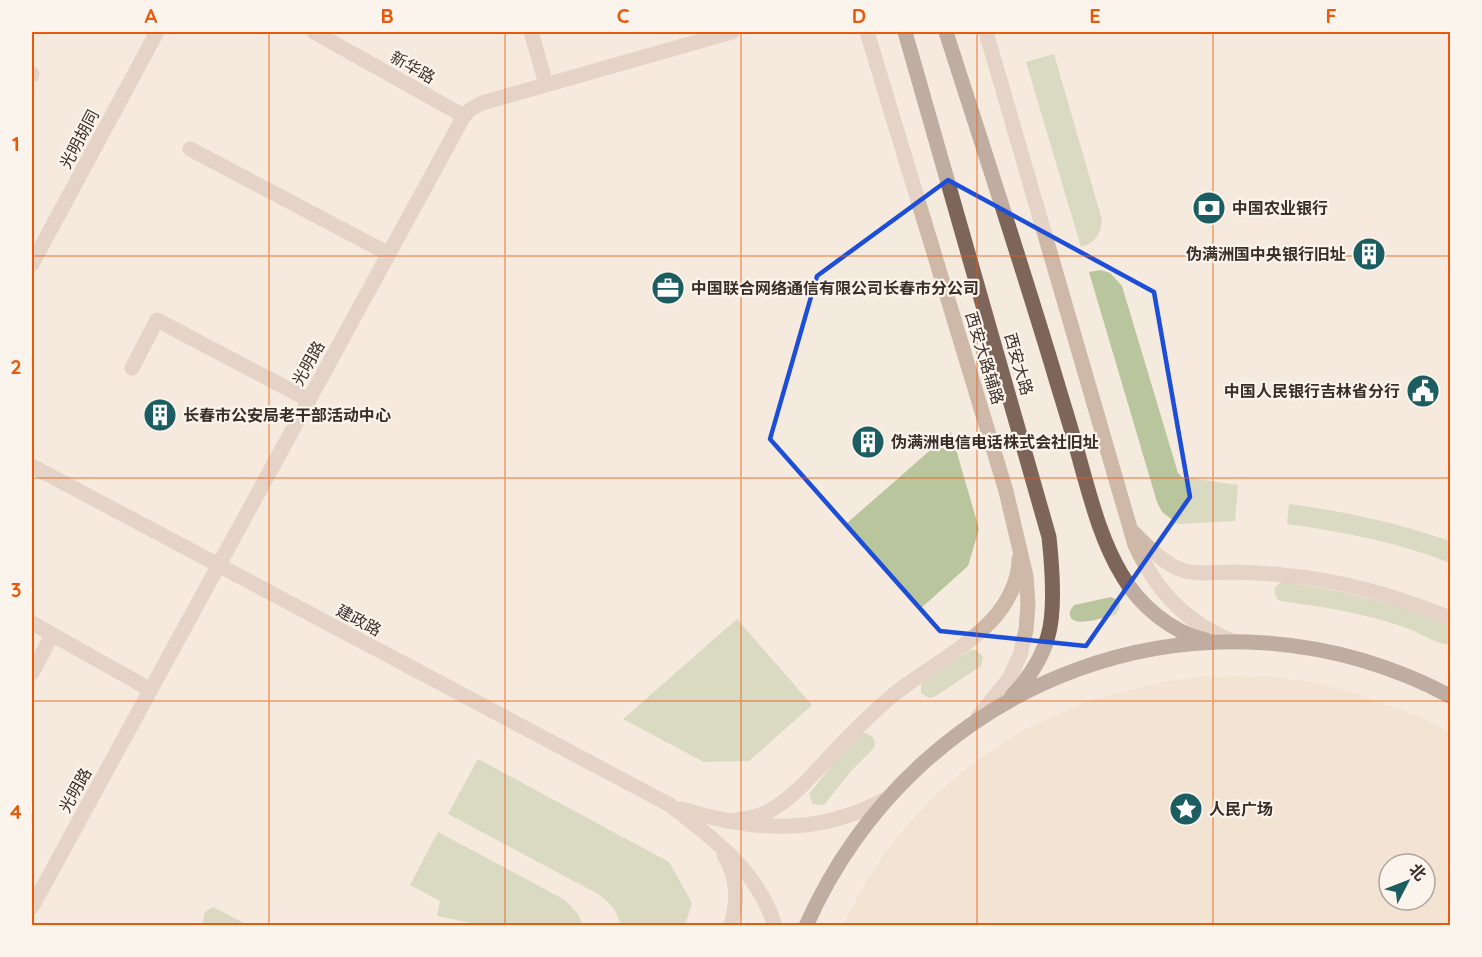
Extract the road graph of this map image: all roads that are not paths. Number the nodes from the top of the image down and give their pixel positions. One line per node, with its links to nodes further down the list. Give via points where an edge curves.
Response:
1 (157, 32): 13 (street, 光明胡同)
2 (314, 32): 10 (street, 新华路)
3 (531, 32): 9 (street)
4 (732, 32): 9 (street)
5 (867, 32): 18 (street, 西安大路辅路)
6 (905, 32): 28 (main road, 西安大路, via 1049,537 1049,635 1028,677)
7 (946, 32): 24 (main road, 西安大路, via 1108,550 1123,577 1158,616 1182,632)
8 (986, 32): 17 (street)
9 (546, 84): 10 (street, via 482,103)
10 (464, 116): 12 (street, 光明路)
11 (190, 149): 12 (street)
12 (389, 254): 15 (street, 光明路)
13 (33, 256)
14 (132, 368): 15 (street, via 157,320)
15 (309, 400): 19 (street, 光明路)
16 (32, 466): 19 (street, 建政路)
17 (1123, 508): 20 (street, via 1134,532 1153,552 1178,568 1329,581 1375,591); 23 (street, via 1144,563 1174,604 1194,622)
18 (1019, 544): 29 (street, 西安大路辅路, via 1028,604 1020,655 1009,679); 32 (street, via 1019,571 1009,597 993,619 863,721 789,798 768,812)
19 (219, 566): 26 (street, 光明路); 31 (street, 建政路)
20 (1450, 618)
21 (32, 623): 22 (street)
22 (52, 635): 25 (street); 26 (street)
23 (1235, 642): 24 (main road); 27 (main road, via 1276,644 1357,659 1396,671)
24 (1218, 643): 28 (main road, via 1156,648 1118,657)
25 (32, 673)
26 (151, 690): 34 (street, 光明路)
27 (1450, 696)
28 (1007, 701): 29 (main road)
29 (974, 722): 30 (main road, via 941,746)
30 (884, 800): 32 (street, via 860,813 807,826); 37 (main road, via 837,864)
31 (670, 806): 32 (street); 33 (street)
32 (727, 821)
33 (714, 840): 35 (street, via 734,876 737,895); 36 (street, via 747,872)
34 (32, 907)
35 (731, 926)
36 (775, 926)
37 (806, 926)

